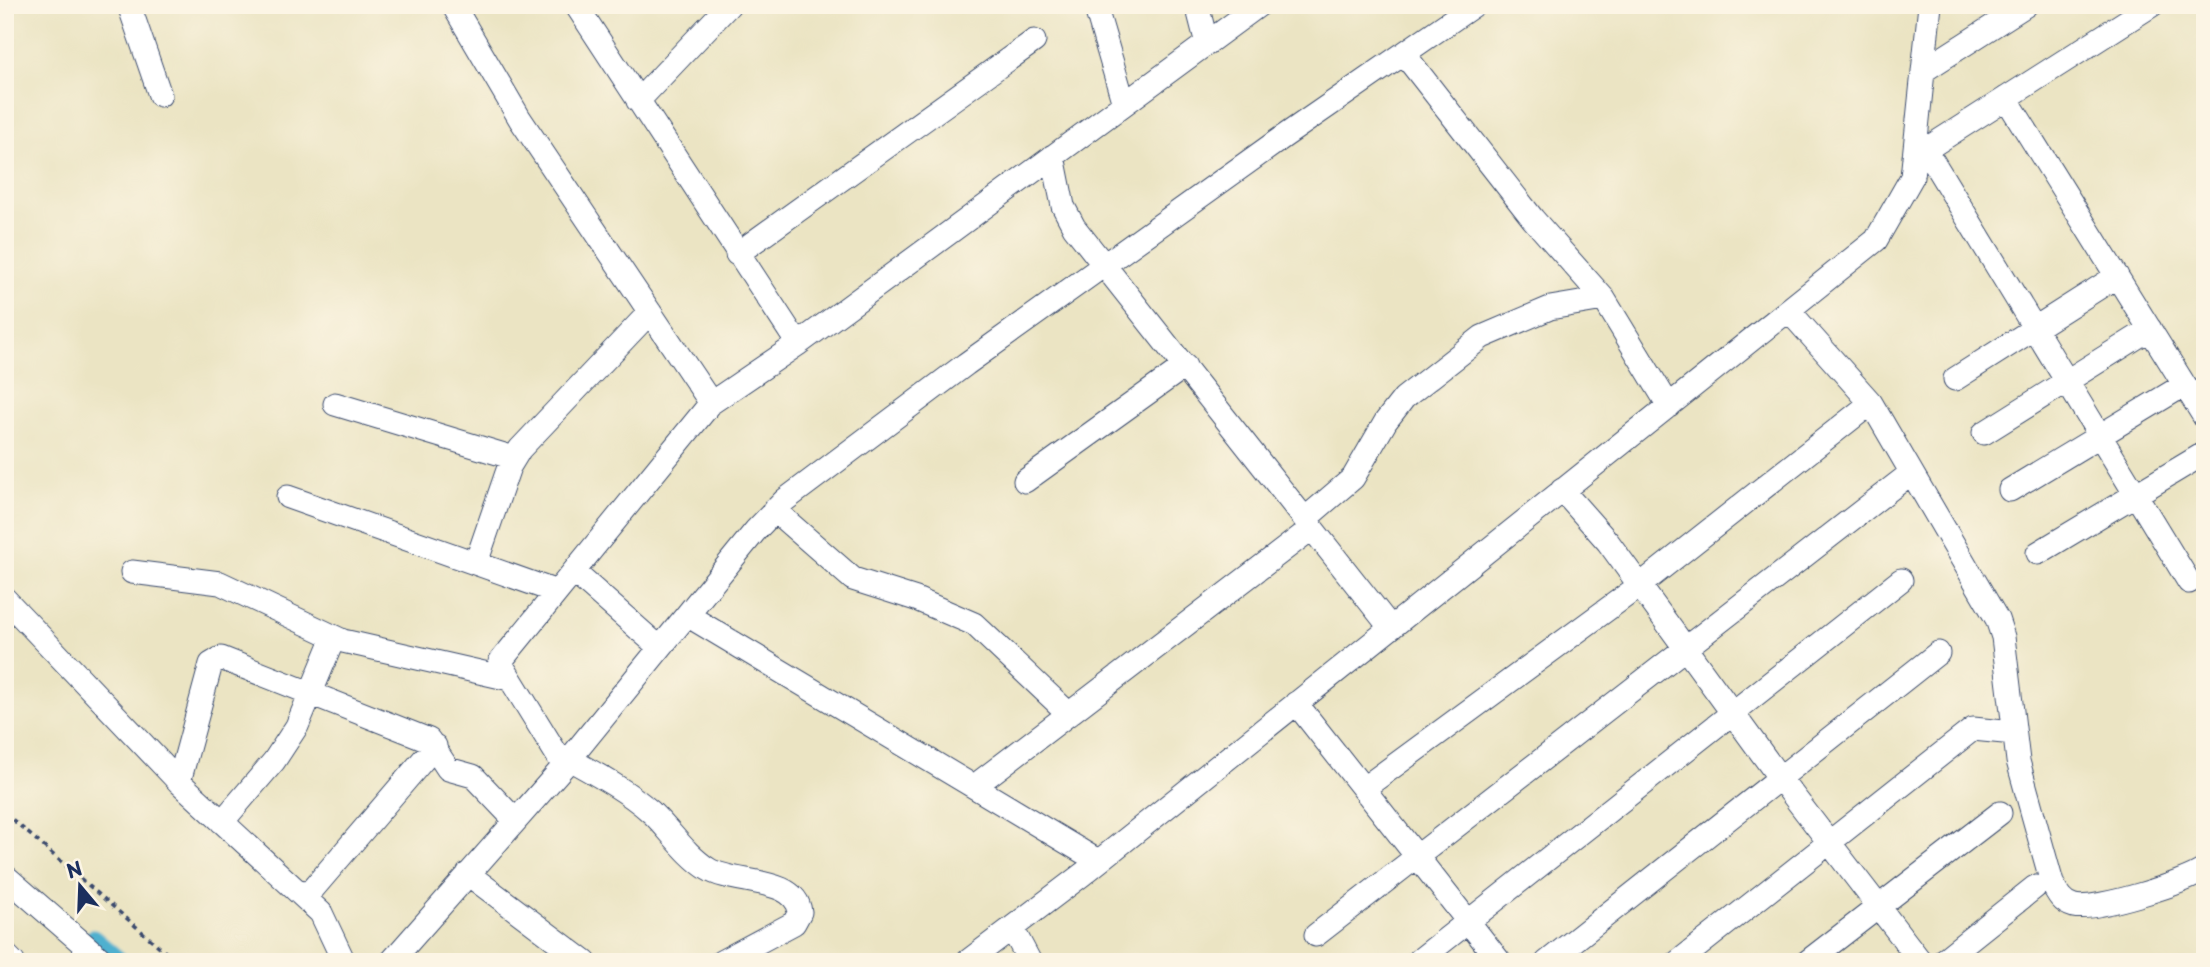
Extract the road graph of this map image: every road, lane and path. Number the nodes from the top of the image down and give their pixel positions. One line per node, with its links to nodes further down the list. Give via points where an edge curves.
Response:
1 (129, 5): 16 (street)
2 (453, 5): 27 (street, via 520,119)
3 (576, 5): 18 (street)
4 (729, 5): 18 (street)
5 (1095, 5): 19 (street)
6 (1197, 5): 13 (street)
7 (1259, 5): 13 (street)
8 (1474, 5): 14 (street)
9 (1930, 5): 15 (street)
10 (2026, 5): 15 (street)
11 (2152, 5): 17 (street)
12 (1034, 41): 22 (street)
13 (1206, 44): 19 (street)
14 (1404, 54): 23 (street); 25 (street, via 1533,219)
15 (1923, 71): 20 (street)
16 (160, 95)
17 (2006, 98): 20 (street); 24 (street)
18 (638, 101): 22 (street)
19 (1124, 104): 21 (street)
20 (1920, 154): 26 (street, via 1876,240); 28 (street)
21 (1053, 156): 23 (street, via 1067,216); 30 (street)
22 (737, 254): 30 (street)
23 (1106, 264): 31 (street); 50 (street, via 966,363)
24 (2117, 276): 28 (street); 29 (street)
25 (1604, 299): 38 (street); 51 (street, via 1550,308 1482,337 1404,398 1353,478)
26 (1789, 311): 36 (street); 38 (street)
27 (650, 312): 35 (street); 43 (street)
28 (2035, 329): 32 (street); 33 (street)
29 (2150, 330): 33 (street); 34 (street)
30 (798, 344): 35 (street)
31 (1185, 366): 45 (street); 51 (street)
32 (1955, 379)
33 (2068, 383): 40 (street); 41 (street)
34 (2184, 385): 39 (street); 41 (street)
35 (711, 403): 55 (street)
36 (1871, 403): 44 (street); 58 (street)
37 (335, 404): 43 (street)
38 (1669, 406): 46 (street)
39 (2205, 418)
40 (1984, 433)
41 (2101, 437): 47 (street); 48 (street)
42 (2205, 453): 48 (street)
43 (514, 458): 53 (street)
44 (1911, 473): 65 (street); 72 (street, via 2001,628)
45 (1025, 481)
46 (1562, 490): 58 (street); 62 (street)
47 (2010, 490)
48 (2136, 494): 52 (street); 57 (street)
49 (288, 497): 53 (street)
50 (774, 510): 61 (street); 70 (street, via 853,579 974,624)
51 (1309, 523): 62 (street); 70 (street)
52 (2038, 553)
53 (476, 563): 59 (street)
54 (132, 572): 63 (street, via 220,583)
55 (574, 572): 59 (street); 64 (street)
56 (1901, 580): 71 (street)
57 (2189, 582)
58 (1639, 586): 65 (street); 78 (street)
59 (557, 592): 67 (street, via 500,662)
60 (5, 599): 76 (street)
61 (687, 615): 64 (street); 77 (street)
62 (1390, 627): 69 (street)
63 (334, 637): 67 (street); 68 (street)
64 (660, 648): 74 (street)
65 (1685, 649): 71 (street); 84 (street)
66 (1938, 653): 75 (street)
67 (510, 679): 74 (street)
68 (312, 694): 73 (street); 76 (street, via 214,659); 82 (street, via 274,761)
69 (1296, 703): 78 (street); 85 (street)
70 (1069, 714): 77 (street)
71 (1732, 714): 75 (street); 92 (street)
72 (2014, 733): 83 (street, via 1973,729); 86 (street, via 2052,883 2067,904 2092,906 2179,883)
73 (435, 746): 81 (street, via 448,769 473,776); 90 (street)
74 (567, 763): 81 (street); 102 (street, via 606,779 645,807 710,871 784,889 795,898 800,912 794,923)
75 (1779, 777): 83 (street); 107 (street)
76 (179, 782): 82 (street)
77 (976, 785): 85 (street)
78 (1364, 788): 84 (street)
79 (5, 813): 98 (path)
80 (2000, 813): 91 (street)
81 (515, 820): 87 (street)
82 (222, 822): 90 (street)
83 (1830, 843): 91 (street); 108 (street)
84 (1418, 856): 92 (street); 94 (street)
85 (1098, 861): 93 (street)
86 (2205, 869)
87 (468, 874): 100 (street); 101 (street)
88 (5, 876): 97 (street)
89 (2035, 887): 111 (street)
90 (306, 897): 99 (street, via 321,914)
91 (1878, 906): 109 (street); 110 (street)
92 (1469, 920): 105 (street); 106 (street)
93 (1012, 928): 103 (street); 104 (street)
94 (1316, 935)
95 (5, 954): 96 (street)
96 (13, 962)
97 (104, 962)
98 (177, 962)
99 (344, 962)
100 (391, 962)
101 (585, 962)
102 (721, 962)
103 (967, 962)
104 (1030, 962)
105 (1417, 962)
106 (1500, 962)
107 (1547, 962)
108 (1678, 962)
109 (1807, 962)
110 (1921, 962)
111 (1941, 962)

